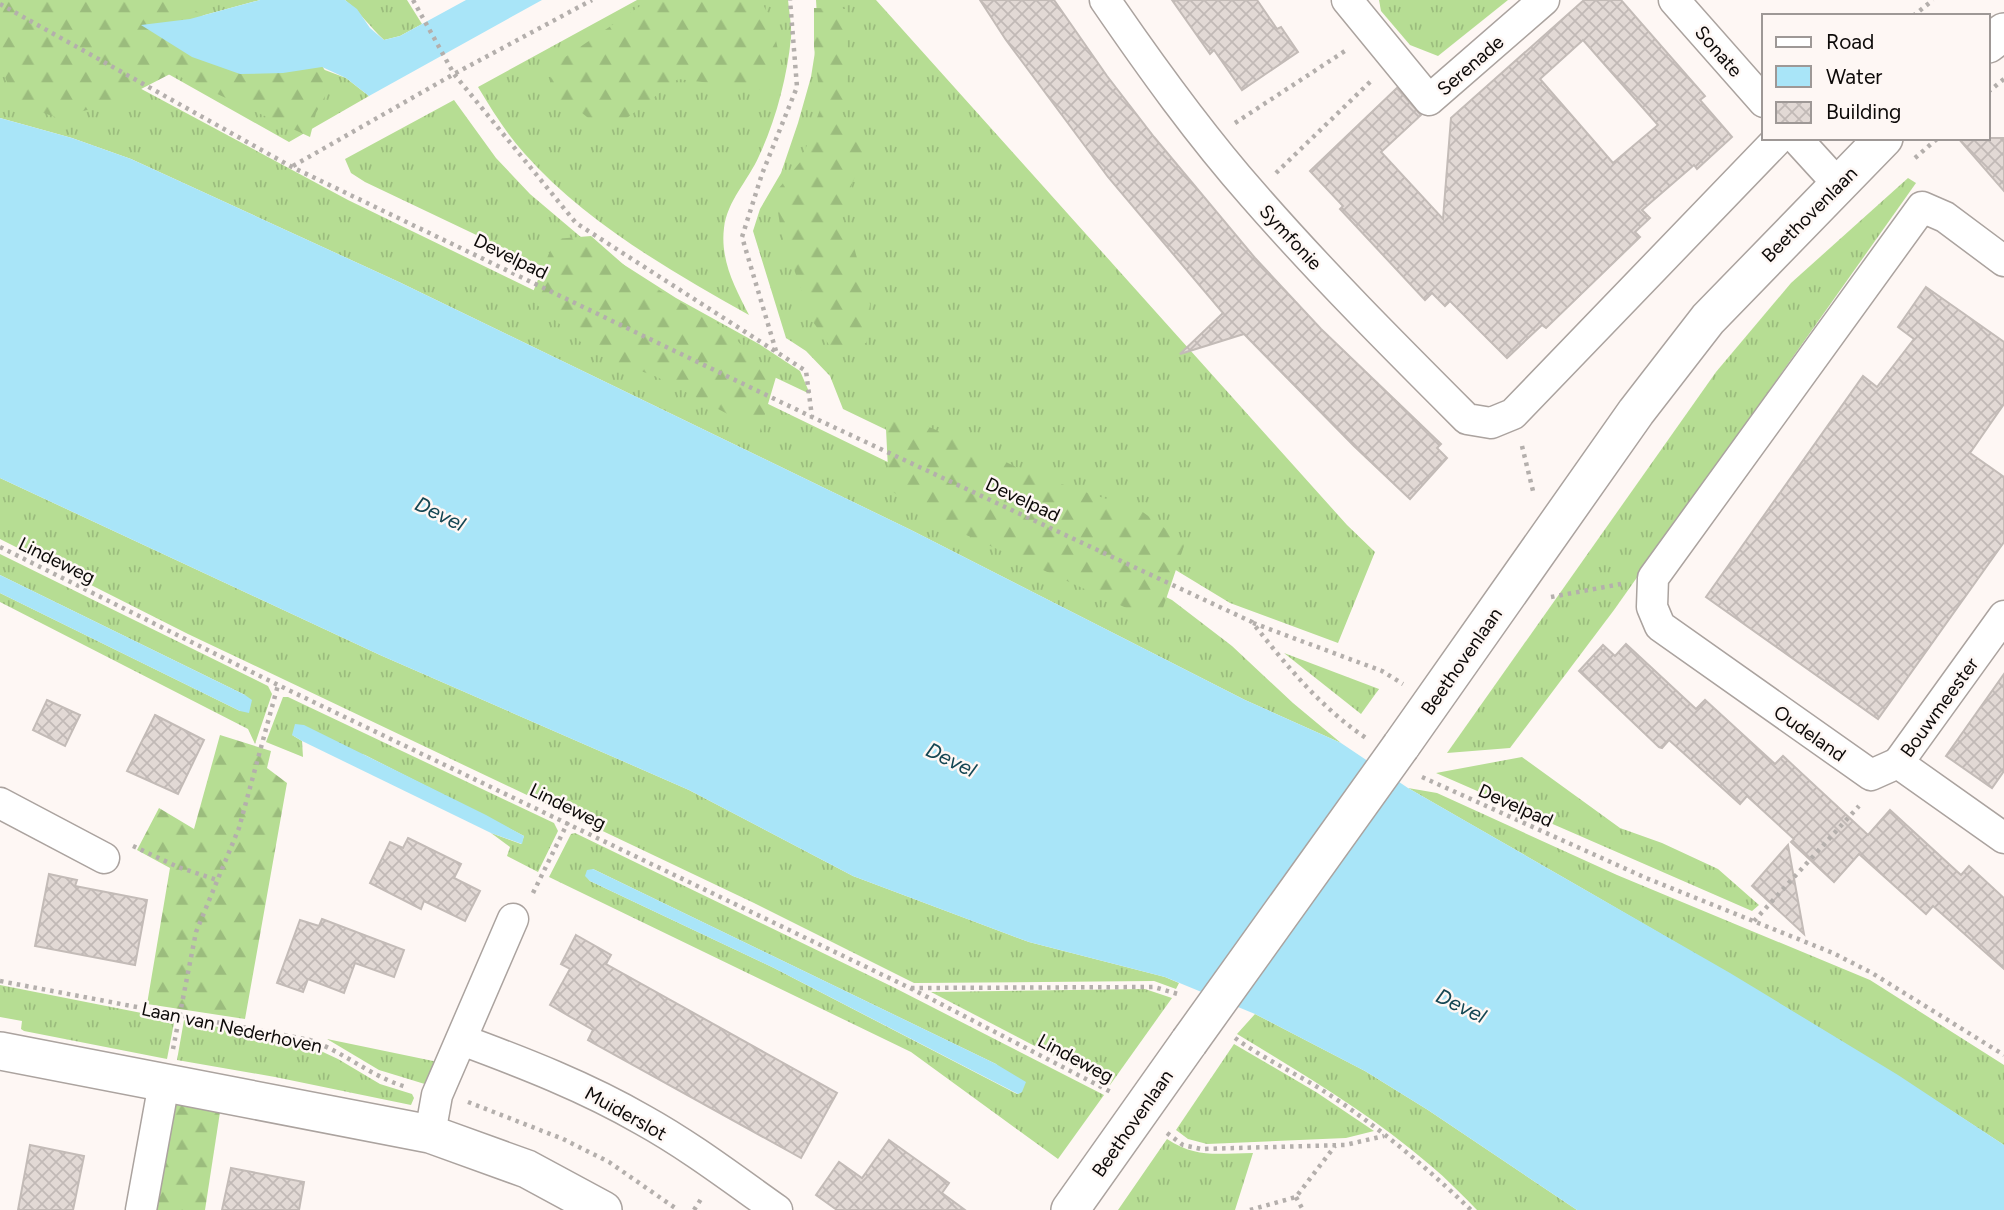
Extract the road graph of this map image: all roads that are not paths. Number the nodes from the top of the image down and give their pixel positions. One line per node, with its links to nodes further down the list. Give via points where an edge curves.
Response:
1 (1105, 0): 6 (street, Symfonie, via 1252,195 1467,419 1491,423 1513,414)
2 (1347, 0): 3 (street, Serenade, via 1429,100)
3 (1544, 0)
4 (1674, 0): 5 (street, Sonate)
5 (1762, 100)
6 (1777, 140)
7 (1799, 140): 9 (street)
8 (1882, 140): 9 (street, Beethovenlaan)
9 (1838, 184): 24 (street, Beethovenlaan, bridge, via 1734,290 1636,412)
10 (2004, 261): 12 (street, Oudeland, via 1945,217 1922,207 1653,578 1652,607 1660,626 1871,775)
11 (2004, 616): 12 (street, Bouwmeester)
12 (1898, 763): 14 (street)
13 (0, 803): 15 (street)
14 (2004, 838)
15 (104, 858)
16 (513, 919): 17 (street)
17 (462, 1040): 20 (street, via 437,1095); 23 (street, Muiderslot, via 583,1089 644,1120)
18 (0, 1051): 19 (street)
19 (164, 1083): 20 (street); 21 (street)
20 (430, 1134): 22 (street, via 527,1169)
21 (141, 1210)
22 (603, 1210)
23 (777, 1210)
24 (1070, 1210)

